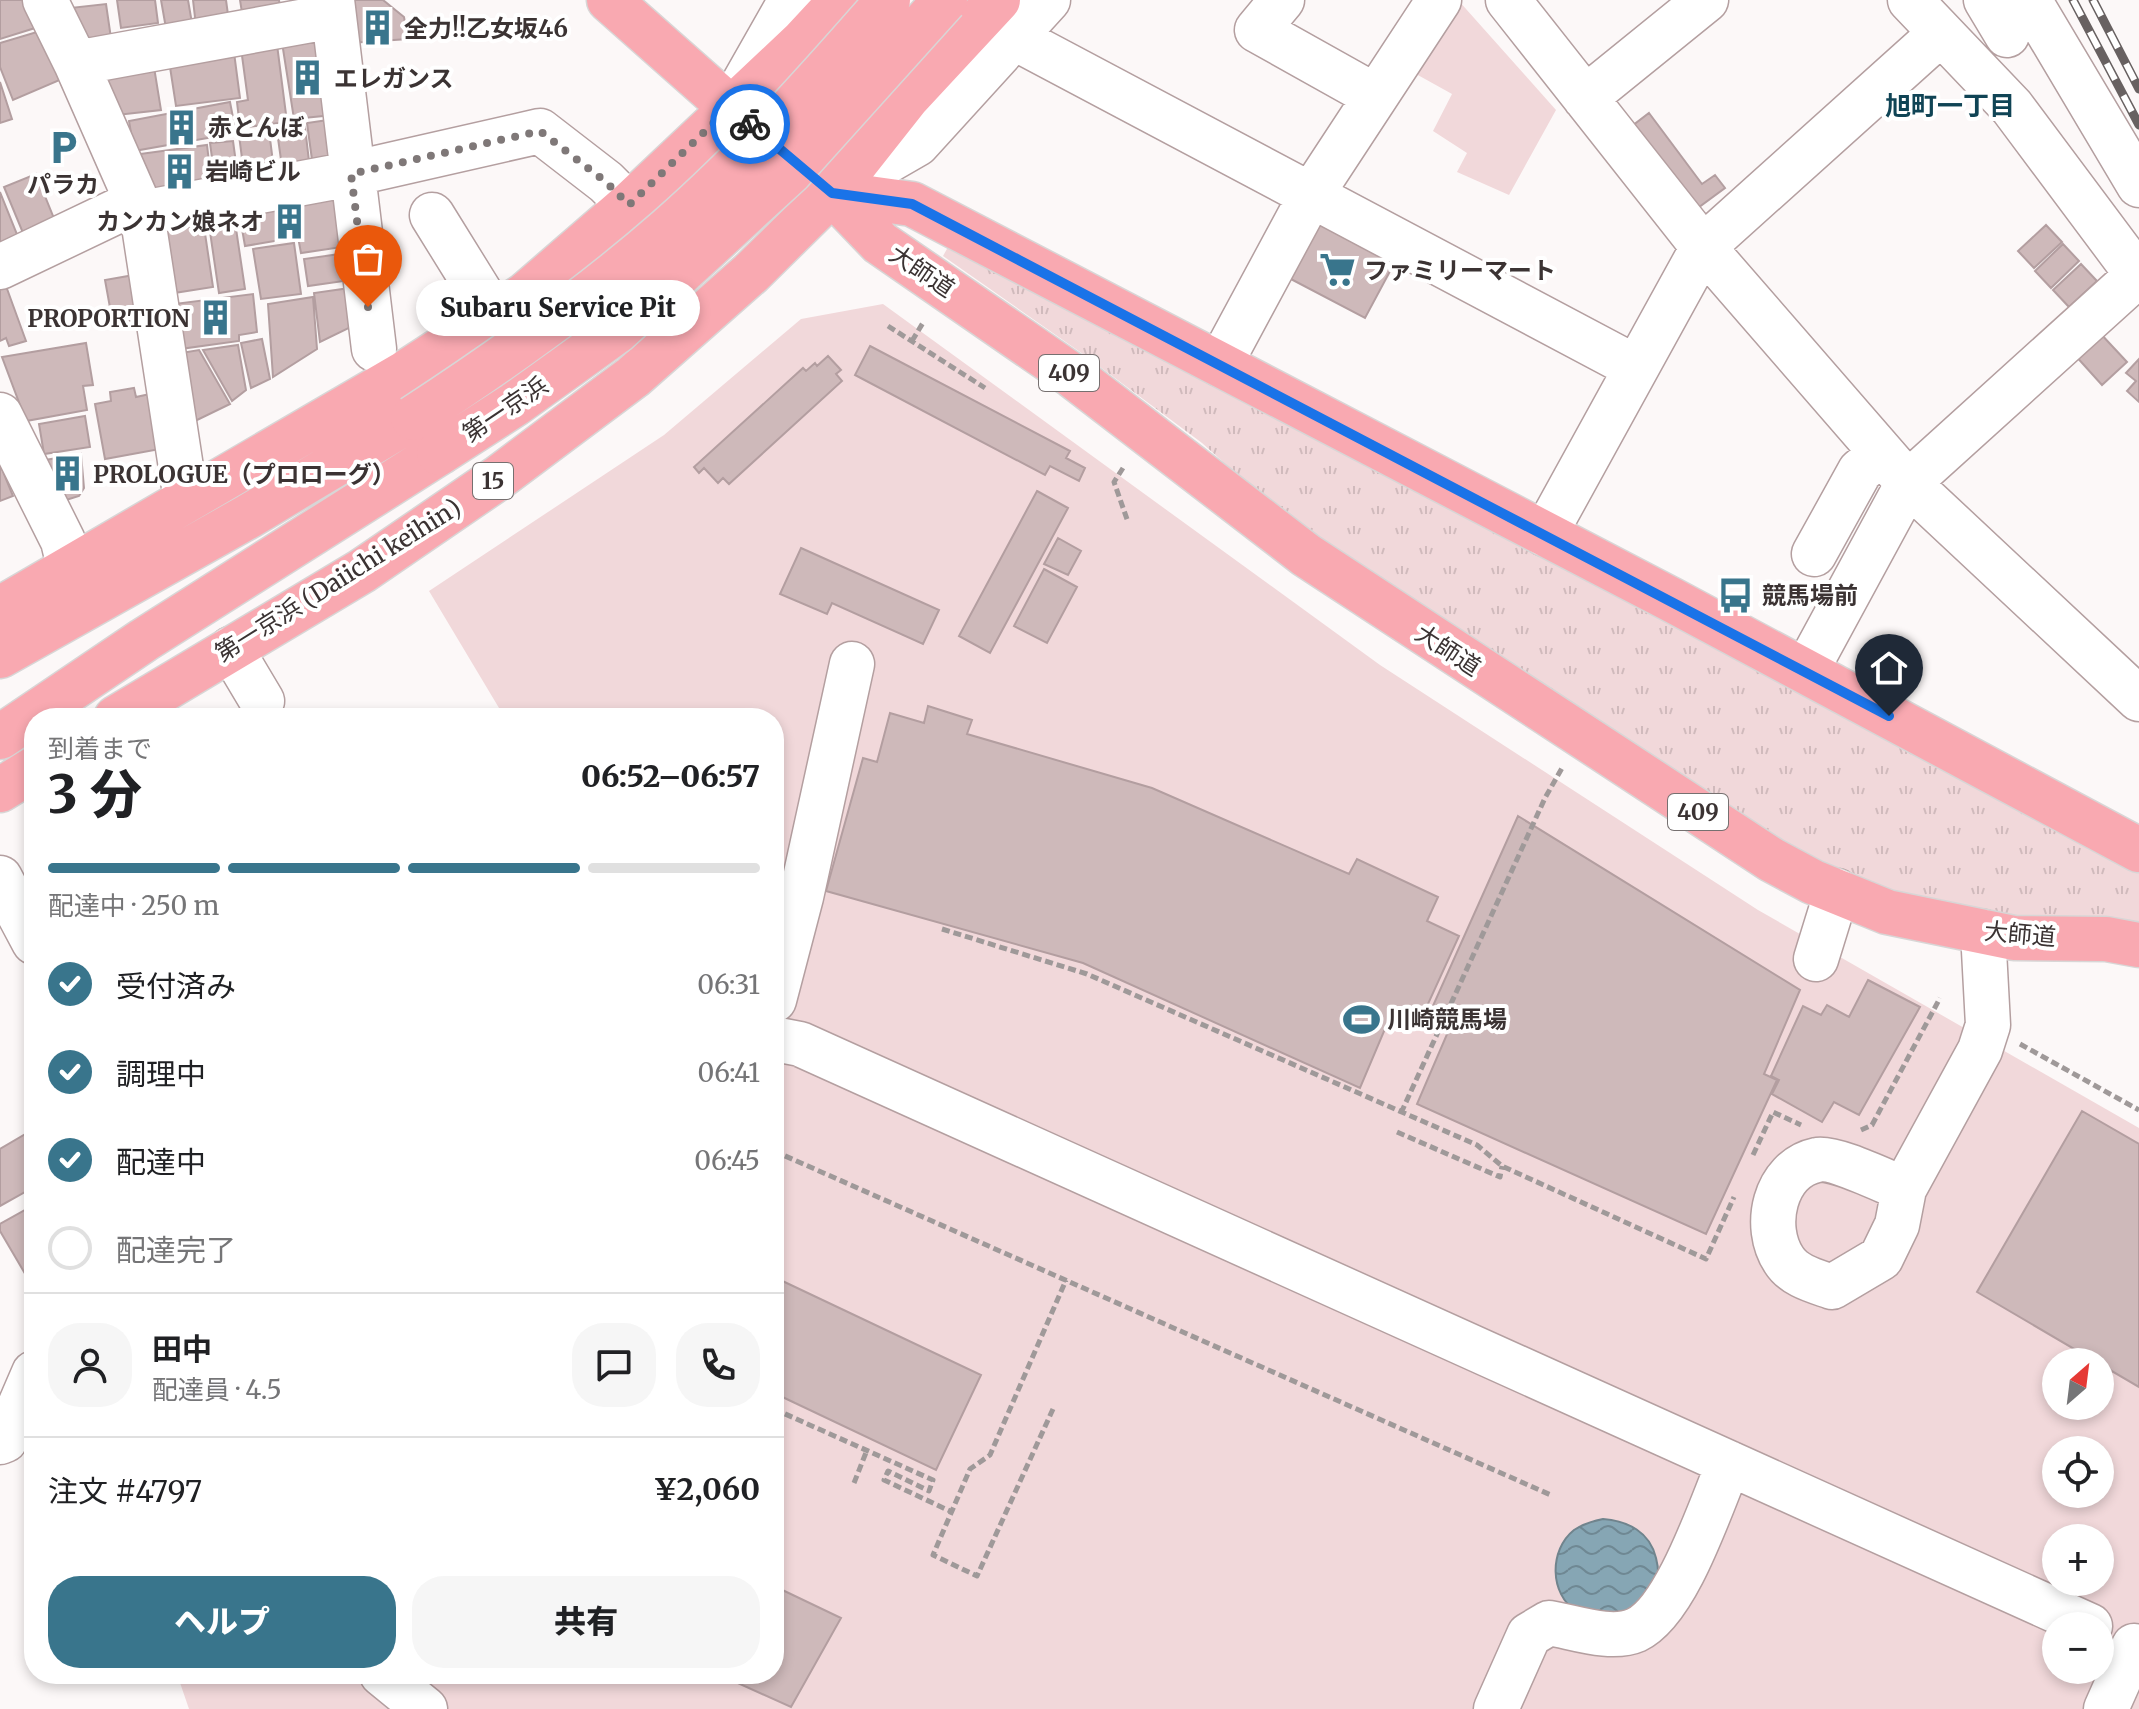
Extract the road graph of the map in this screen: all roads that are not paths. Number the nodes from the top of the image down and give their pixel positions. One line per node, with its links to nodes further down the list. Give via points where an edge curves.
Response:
1 (45, 0): 17 (street)
2 (609, 0): 20 (highway, 大師道 / 409)
3 (791, 0): 20 (street)
4 (841, 0): 20 (highway)
5 (888, 0): 43 (highway, 第一京浜, bridge, via 758,144 588,296 413,418)
6 (945, 0): 49 (highway, 第一京浜 / 15, bridge, via 790,172 617,331 515,404)
7 (1048, 0): 15 (street)
8 (1282, 0): 18 (street, via 1257,30)
9 (1439, 0): 18 (street)
10 (1508, 0): 19 (street)
11 (1706, 0): 19 (street)
12 (1910, 0): 16 (street)
13 (332, 8): 17 (street); 21 (street)
14 (2008, 12): 22 (street, via 2058,47)
15 (1006, 19): 23 (highway, 第一京浜 (Daiichi keihin) / 15, via 907,98); 24 (street)
16 (1941, 33): 28 (street); 30 (street, via 2012,107)
17 (76, 63): 26 (street)
18 (1375, 96): 24 (street)
19 (1585, 98): 28 (street)
20 (730, 107): 23 (highway, 大師道 / 409); 25 (highway)
21 (351, 174): 25 (street, via 540,131); 26 (street); 32 (street)
22 (2139, 185)
23 (832, 193): 33 (highway, via 912,204); 42 (highway, 第一京浜 (Daiichi keihin) / 15, via 633,377 362,571); 56 (highway, 大師道 / 409, via 880,243 1073,376 1306,555 1772,860)
24 (1311, 195): 33 (street); 34 (street)
25 (629, 205): 31 (highway, via 525,295)
26 (139, 208): 29 (street); 37 (street)
27 (432, 215): 31 (street)
28 (1703, 247): 34 (street); 36 (street)
29 (0, 267)
30 (2139, 275): 36 (street)
31 (494, 315): 37 (highway)
32 (374, 349)
33 (1220, 364): 38 (highway)
34 (1635, 367): 38 (street)
35 (0, 415): 40 (street, via 63,541)
36 (1895, 468): 39 (street, via 1860,471); 45 (street); 46 (street)
37 (186, 500): 40 (highway)
38 (1545, 534): 45 (highway)
39 (1814, 554)
40 (70, 570): 41 (highway)
41 (0, 609)
42 (231, 649): 47 (street); 48 (highway, 第一京浜 (Daiichi keihin) / 15)
43 (0, 656)
44 (852, 664): 61 (street)
45 (1806, 671): 54 (highway)
46 (2139, 699)
47 (262, 701)
48 (158, 706)
49 (43, 708)
50 (24, 721): 51 (highway, 第一京浜 / 15, bridge)
51 (0, 737)
52 (24, 775): 53 (highway)
53 (0, 790)
54 (2139, 850)
55 (0, 878): 57 (street)
56 (1837, 891): 58 (highway, 大師道 / 409, via 1887,912); 60 (street)
57 (24, 923)
58 (1983, 932): 59 (highway, 大師道 / 409); 63 (street, via 1988,1025 1980,1050)
59 (2139, 945)
60 (1816, 959)
61 (784, 962)
62 (784, 1041): 66 (street)
63 (1904, 1189)
64 (24, 1396): 65 (street)
65 (0, 1442)
66 (1729, 1463): 67 (street); 69 (street, via 1677,1585 1658,1611 1635,1630 1609,1634 1549,1623 1529,1635)
67 (2059, 1612)
68 (2124, 1641): 70 (street)
69 (1496, 1709)
70 (2106, 1709)

